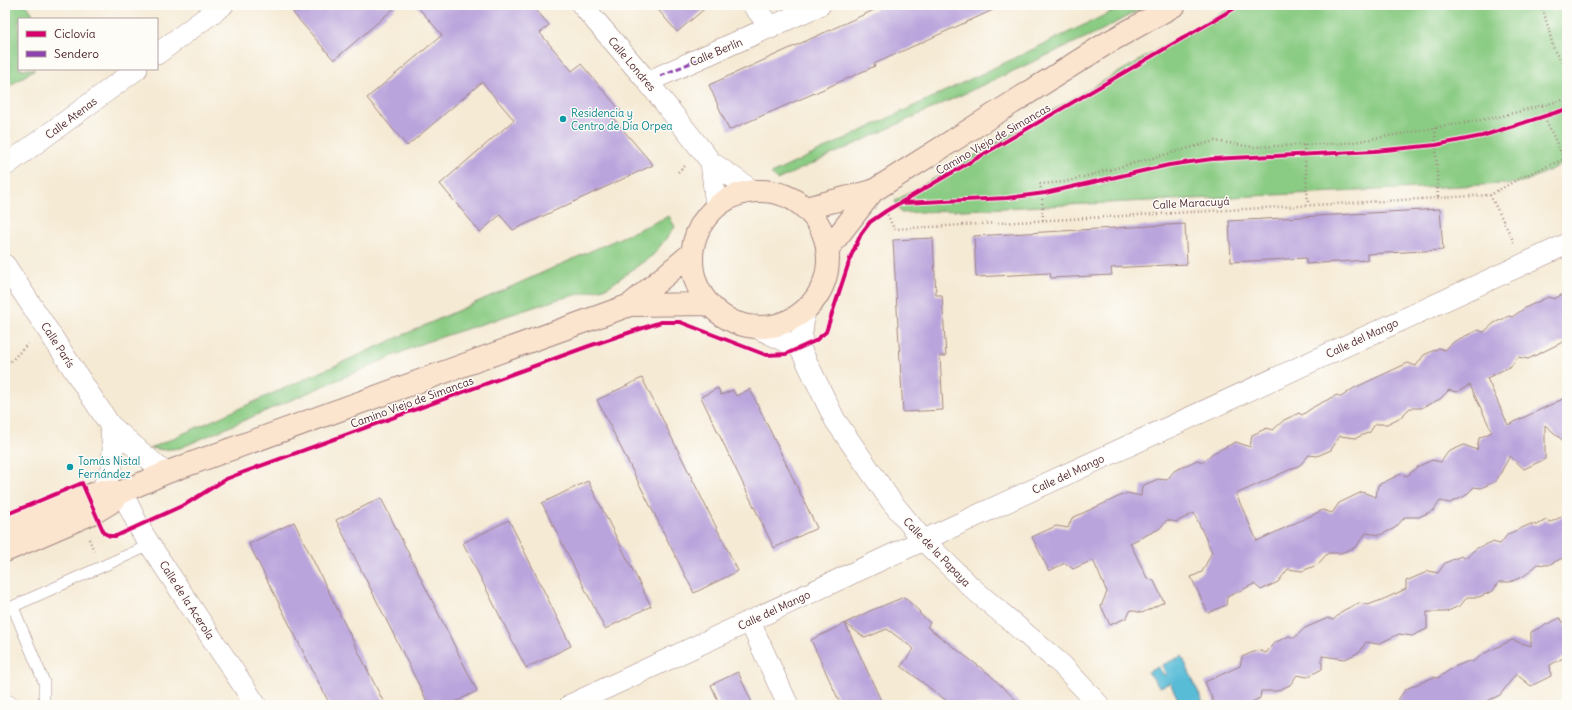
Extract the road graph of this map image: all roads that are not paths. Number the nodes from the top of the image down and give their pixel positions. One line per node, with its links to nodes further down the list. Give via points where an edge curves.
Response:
1 (223, 5): 7 (street)
2 (582, 5): 10 (street, Calle Londres)
3 (753, 5): 6 (street)
4 (820, 5): 6 (street, Calle Berlín)
5 (1175, 5): 13 (main road, Camino Viejo de Simancas, via 1106,43)
6 (771, 28): 9 (street, Calle Berlín)
7 (158, 53)
8 (136, 70): 11 (street, Calle Atenas)
9 (660, 76)
10 (711, 162): 12 (street, Calle Londres); 14 (street)
11 (5, 166)
12 (753, 191): 14 (main road, via 734,196); 15 (main road, via 772,192 794,199)
13 (873, 192): 15 (main road, Camino Viejo de Simancas); 17 (main road, Camino Viejo de Simancas)
14 (716, 207): 18 (main road, via 701,225)
15 (806, 208): 17 (main road, via 815,218)
16 (1567, 244): 29 (street, Calle del Mango)
17 (827, 250): 22 (main road, via 828,268 824,283)
18 (692, 253): 20 (main road, via 694,271); 21 (main road, Camino Viejo de Simancas)
19 (5, 265): 25 (street, Calle París)
20 (708, 304): 21 (main road, Camino Viejo de Simancas); 23 (main road, via 732,320)
21 (630, 306): 26 (main road, Camino Viejo de Simancas)
22 (805, 310): 23 (main road, via 791,320 776,325); 24 (street)
23 (753, 326): 24 (street)
24 (800, 348): 29 (street, Calle de la Papaya, via 835,420 891,501)
25 (110, 425): 26 (street, Calle París); 27 (street, Calle París, via 113,447)
26 (165, 473): 27 (main road, Camino Viejo de Simancas)
27 (111, 492): 28 (main road, Camino Viejo de Simancas, via 73,501); 30 (street, Calle de la Acerola); 31 (main road, Camino Viejo de Simancas, via 110,503 95,512)
28 (5, 529)
29 (923, 540): 33 (street, Calle del Mango); 40 (street, Calle de la Papaya, via 971,587 1062,665)
30 (150, 545): 32 (lane); 37 (street, Calle de la Acerola)
31 (5, 551)
32 (9, 608): 36 (lane, via 44,682)
33 (750, 622): 38 (street, Calle del Mango); 39 (street)
34 (5, 698): 35 (lane)
35 (17, 705)
36 (44, 705)
37 (256, 705)
38 (570, 705)
39 (788, 705)
40 (1099, 705)

